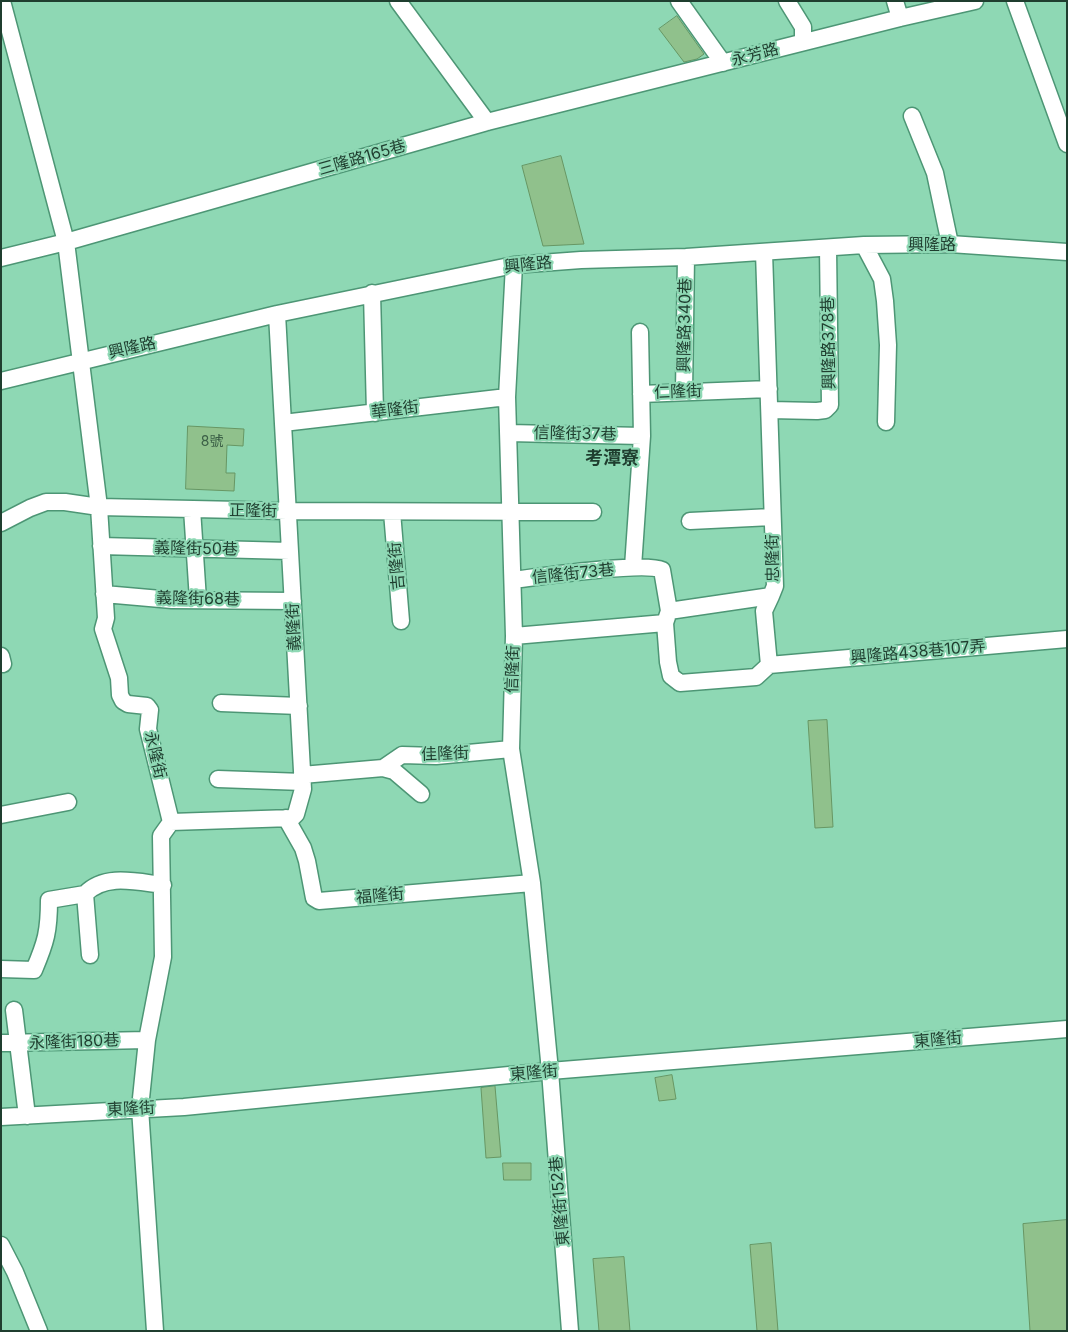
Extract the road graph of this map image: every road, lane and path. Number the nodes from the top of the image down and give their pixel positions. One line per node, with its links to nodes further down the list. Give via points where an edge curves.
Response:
1 (2, 1): 14 (street, 永隆街)
2 (398, 1): 12 (street)
3 (679, 1): 10 (street, 永芳路)
4 (787, 1): 9 (street, via 803,27)
5 (895, 1): 8 (street)
6 (975, 1): 8 (street, 永芳路)
7 (1015, 1): 13 (street)
8 (900, 18): 9 (street, 永芳路)
9 (803, 42): 10 (street, 永芳路)
10 (723, 64): 12 (street, 三隆路165巷)
11 (912, 116): 15 (street, via 935,173)
12 (487, 122): 14 (street, 三隆路165巷)
13 (1067, 144)
14 (66, 242): 21 (street, 三隆路165巷); 26 (street, 永隆街)
15 (950, 244): 16 (street, 興隆路); 19 (street, 興隆路)
16 (864, 245): 17 (street, 興隆路); 34 (street, via 882,279 884,294 888,345)
17 (828, 248): 18 (street, 興隆路); 32 (street, 興隆路378巷, via 830,405 817,411)
18 (764, 252): 20 (street, 興隆路); 28 (street, 忠隆街)
19 (1067, 252)
20 (686, 257): 22 (street, 興隆路); 29 (street, 興隆路340巷)
21 (1, 258)
22 (514, 265): 23 (street, 興隆路); 31 (street, 信隆街)
23 (372, 293): 24 (street, 興隆路); 33 (street)
24 (277, 314): 26 (street, 興隆路); 35 (street, 義隆街)
25 (640, 332): 30 (street)
26 (79, 361): 27 (street, 興隆路); 38 (street, 永隆街)
27 (1, 381)
28 (769, 389): 29 (street, 仁隆街); 32 (street, 忠隆街)
29 (684, 392): 30 (street, 仁隆街)
30 (641, 394): 37 (street, 仁隆街)
31 (507, 397): 33 (street, 華隆街); 36 (street, 信隆街)
32 (770, 410): 44 (street, 忠隆街)
33 (374, 413): 35 (street, 華隆街)
34 (886, 422)
35 (283, 423): 41 (street, 義隆街)
36 (509, 433): 37 (street, 信隆街37巷); 40 (street, 信隆街)
37 (642, 436): 50 (street, 仁隆街)
38 (99, 507): 39 (street, 正隆街); 45 (street, 正隆街, via 46,502); 47 (street, 永隆街)
39 (192, 509): 41 (street, 正隆街); 48 (street)
40 (510, 511): 42 (street, 正隆街); 43 (street, 正隆街); 51 (street, 信隆街)
41 (287, 512): 42 (street, 正隆街); 49 (street, 義隆街)
42 (392, 512): 57 (street, 吉隆街)
43 (593, 512)
44 (772, 517): 46 (street); 53 (street, 忠隆街, via 775,586)
45 (1, 522)
46 (690, 522)
47 (101, 546): 48 (street, 義隆街50巷); 52 (street, 永隆街)
48 (195, 549): 49 (street, 義隆街50巷); 54 (street)
49 (290, 551): 55 (street, 義隆街)
50 (633, 567): 51 (street, 信隆街73巷); 56 (street, 信隆街73巷, via 662,570)
51 (513, 580): 58 (street, 信隆街)
52 (104, 594): 54 (street, 義隆街68巷); 71 (street, 永隆街, via 106,618 103,629 119,678 120,696 128,704 147,706 150,710 148,729)
53 (771, 596): 56 (street, 忠隆街); 60 (street, via 764,611)
54 (198, 600): 55 (street, 義隆街68巷)
55 (293, 601): 62 (street, 義隆街)
56 (667, 617): 58 (street, 忠隆街); 60 (street, via 668,662 671,676 680,683 756,677)
57 (401, 621)
58 (514, 636): 63 (street, 信隆街)
59 (1067, 639): 60 (street, 興隆路438巷107弄)
60 (768, 664)
61 (221, 703): 62 (street)
62 (298, 706): 65 (street, 義隆街)
63 (511, 749): 64 (street, 佳隆街, via 436,756 402,755); 72 (street, 信隆街)
64 (383, 768): 65 (street, 佳隆街); 67 (street, 佳隆街, via 394,771)
65 (302, 778): 66 (street, 佳隆街); 70 (street, 義隆街, via 303,789 296,814)
66 (218, 779)
67 (421, 794)
68 (68, 802): 69 (street)
69 (1, 815)
70 (286, 818): 71 (street); 72 (street, 福隆街, via 303,848 314,898 319,901)
71 (171, 822): 73 (street, via 161,836)
72 (532, 883): 81 (street, 信隆街)
73 (162, 885): 74 (street, via 122,880 106,882); 79 (street, via 163,957)
74 (85, 894): 75 (street); 76 (street, via 49,900 49,926 34,970)
75 (90, 955)
76 (1, 969)
77 (14, 1010): 80 (street)
78 (1067, 1029): 81 (street, 東隆街)
79 (147, 1040): 80 (street, 永隆街180巷); 82 (street)
80 (9, 1043): 83 (street)
81 (550, 1071): 82 (street, 東隆街, via 194,1106); 88 (street, 東隆街152巷)
82 (140, 1108): 83 (street, 東隆街); 87 (street)
83 (27, 1116): 84 (street, 東隆街)
84 (1, 1117)
85 (1, 1245): 86 (street)
86 (39, 1331)
87 (155, 1331)
88 (570, 1331)

